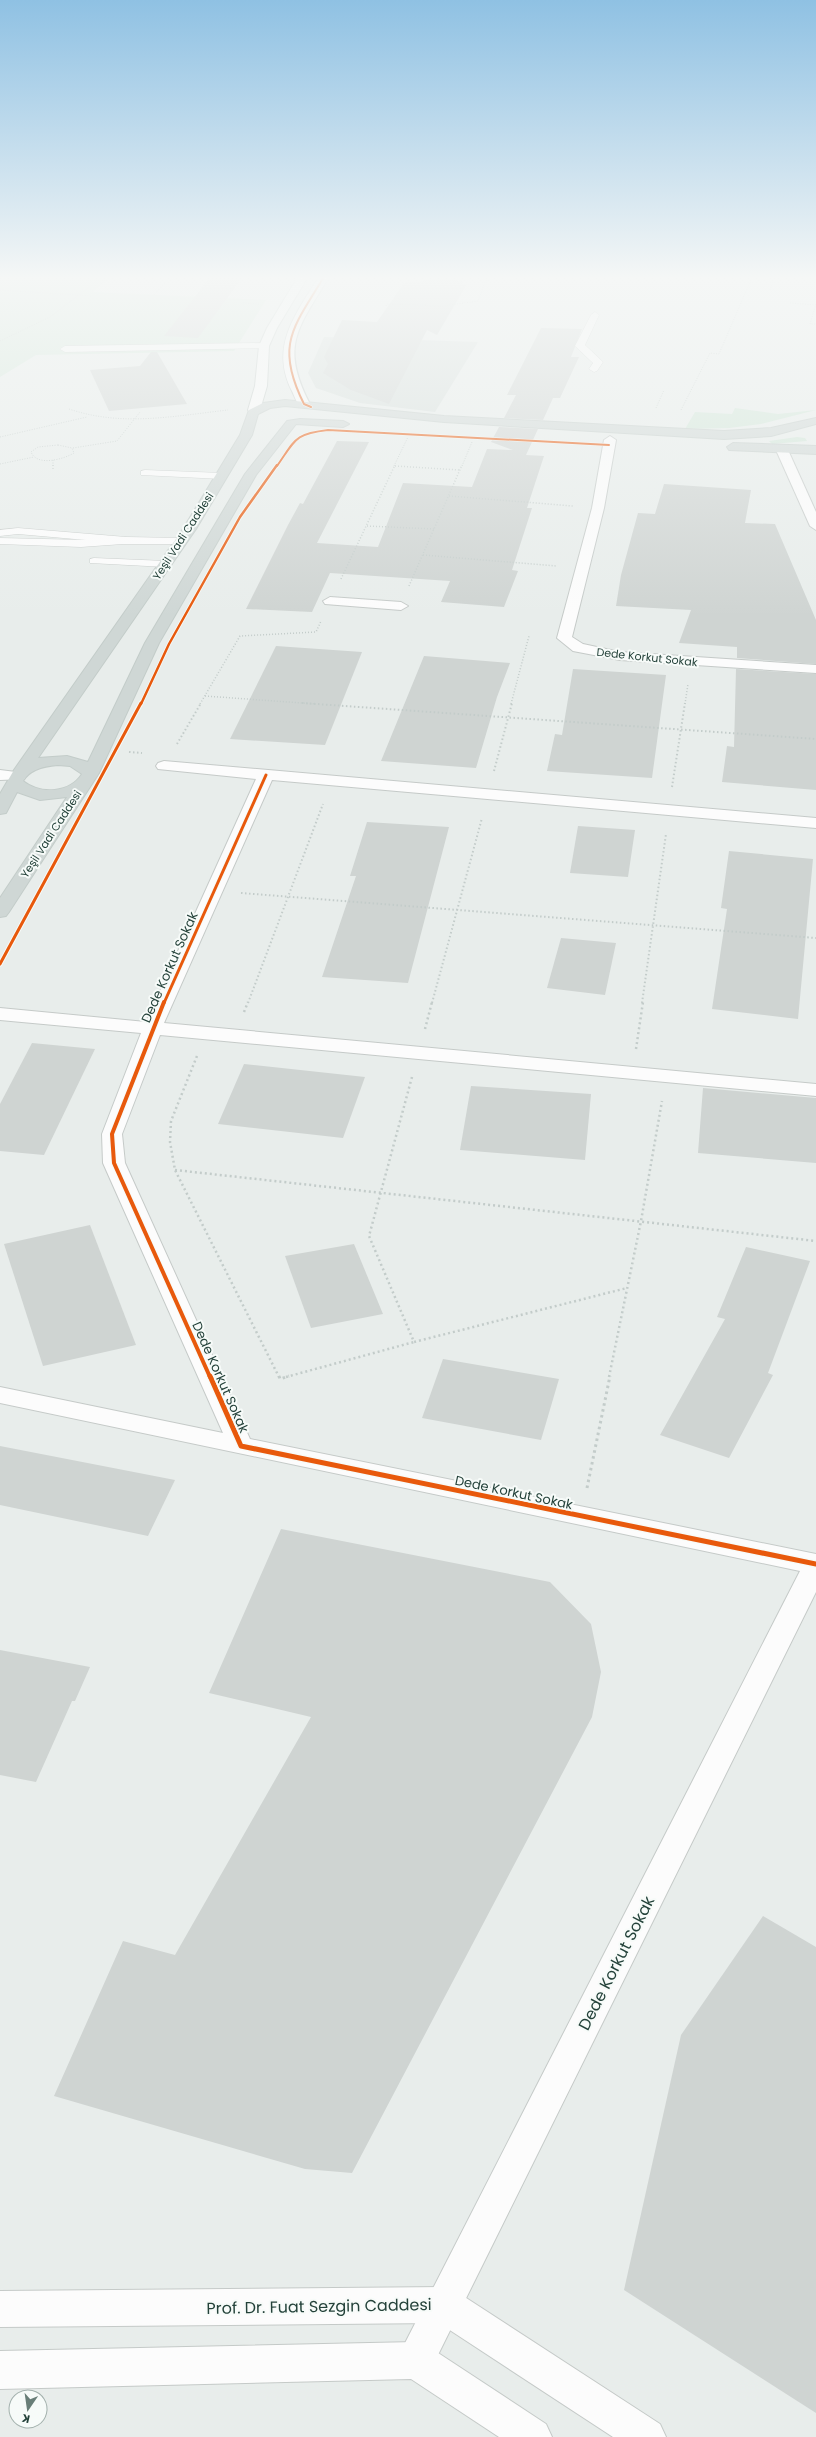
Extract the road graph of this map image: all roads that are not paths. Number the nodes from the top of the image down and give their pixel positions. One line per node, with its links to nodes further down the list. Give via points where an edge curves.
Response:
1 (261, 389): 4 (street, Yeşil Vadi Caddesi)
2 (298, 389): 3 (street)
3 (308, 406): 4 (main road, via 276,404); 7 (main road, via 316,414 308,420); 8 (main road, via 444,419 724,435)
4 (257, 416): 14 (main road, Yeşil Vadi Caddesi)
5 (816, 420): 8 (main road)
6 (277, 423): 7 (main road)
7 (296, 423): 10 (main road); 31 (main road, Yeşil Vadi Caddesi, via 251,474 152,643)
8 (792, 428): 9 (main road)
9 (816, 432)
10 (610, 440): 11 (main road); 26 (street, Dede Korkut Sokak, via 598,508 564,638 578,648 620,656)
11 (782, 450): 12 (main road); 16 (street)
12 (816, 450)
13 (190, 464): 14 (lane)
14 (224, 472): 15 (lane); 20 (main road, Yeşil Vadi Caddesi)
15 (145, 473)
16 (816, 526)
17 (0, 533): 19 (lane, via 18,531)
18 (85, 540): 19 (lane)
19 (125, 540): 20 (lane); 21 (lane, via 81,544)
20 (181, 541): 23 (main road, Yeşil Vadi Caddesi)
21 (5, 542)
22 (94, 561): 23 (lane)
23 (166, 564): 30 (main road, Yeşil Vadi Caddesi)
24 (330, 601): 25 (street)
25 (401, 606)
26 (816, 669)
27 (164, 766): 29 (street)
28 (0, 774): 30 (street)
29 (266, 775): 33 (street); 36 (street, Dede Korkut Sokak)
30 (18, 776): 31 (main road, via 38,763 59,760 80,764); 31 (main road, via 26,791 45,795 67,792); 32 (main road, Yeşil Vadi Caddesi)
31 (87, 778): 34 (main road, Yeşil Vadi Caddesi)
32 (0, 809)
33 (816, 823)
34 (0, 912)
35 (0, 1014): 36 (street)
36 (153, 1027): 37 (street); 39 (street, Dede Korkut Sokak, via 112,1134 114,1163)
37 (816, 1090)
38 (0, 1395): 39 (street)
39 (241, 1446): 40 (street, Dede Korkut Sokak)
40 (816, 1565): 41 (street, Dede Korkut Sokak)
41 (444, 2305): 42 (street, Prof. Dr. Fuat Sezgin Caddesi); 43 (street, Dede Korkut Sokak); 46 (street, Prof. Dr. Fuat Sezgin Caddesi)
42 (0, 2310)
43 (416, 2360): 44 (street); 45 (street)
44 (0, 2370)
45 (533, 2437)
46 (647, 2437)

